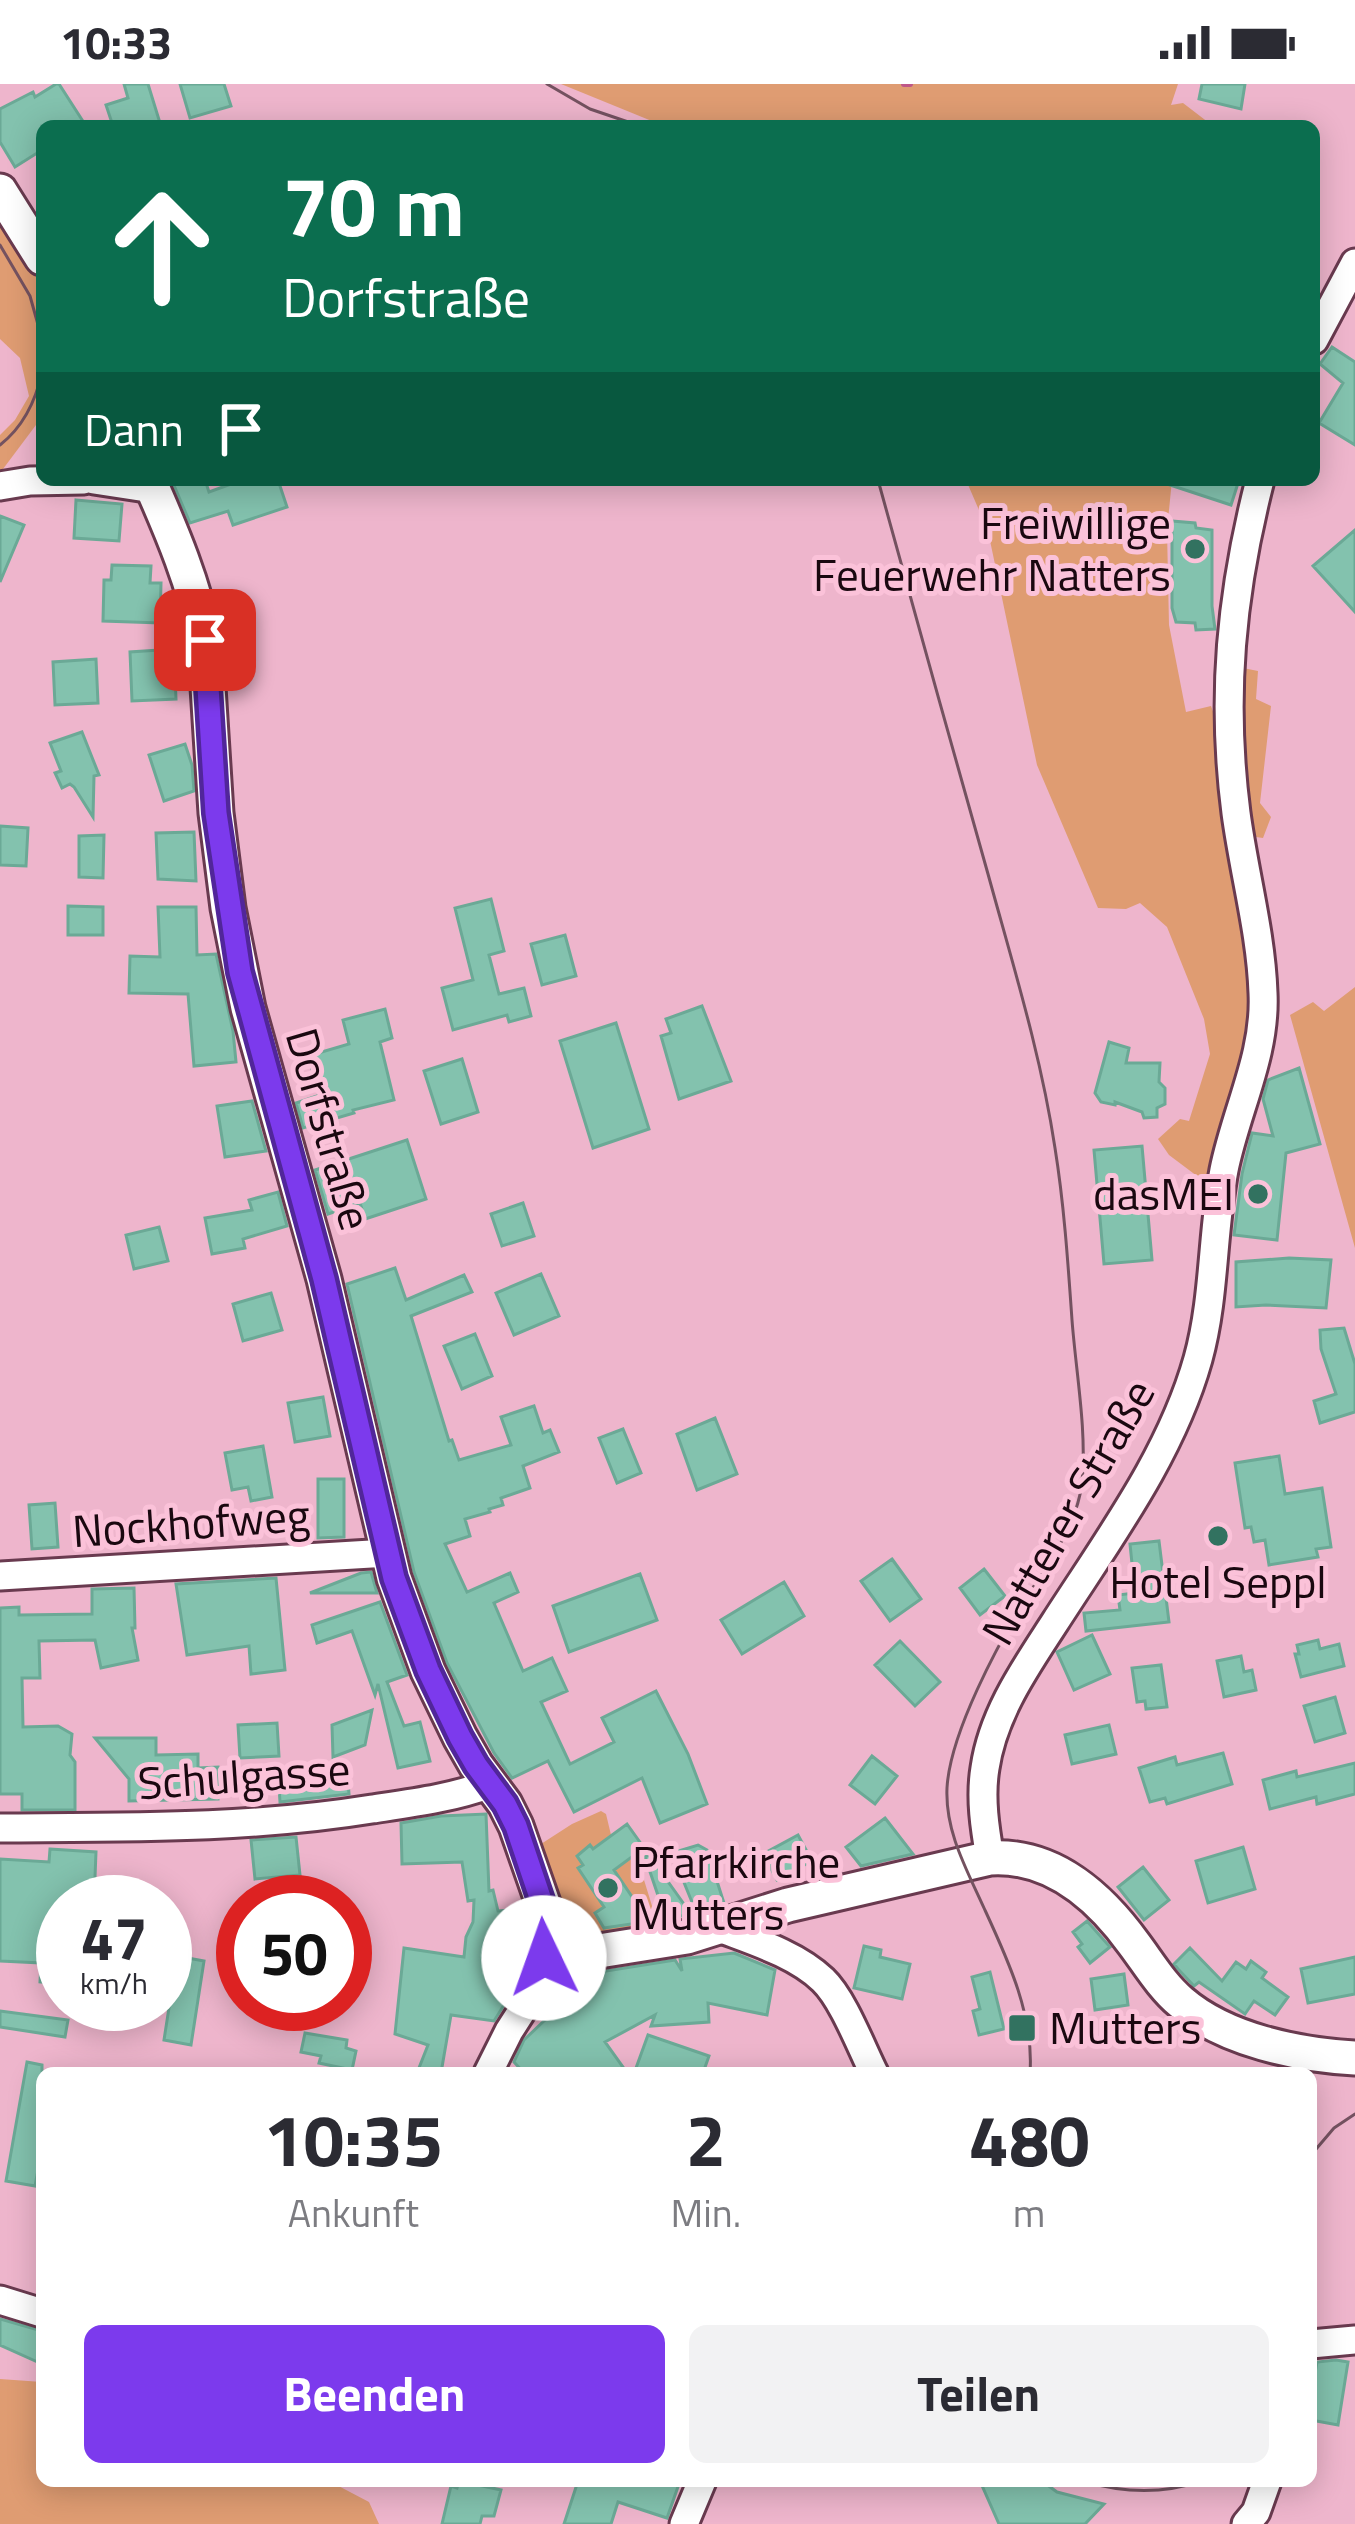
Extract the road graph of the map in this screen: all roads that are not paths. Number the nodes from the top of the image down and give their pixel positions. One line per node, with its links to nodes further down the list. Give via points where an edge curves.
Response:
1 (0, 191): 2 (main road)
2 (36, 248)
3 (1355, 262): 4 (street)
4 (1320, 329)
5 (36, 481): 6 (street)
6 (0, 486)
7 (151, 486): 9 (main road, Dorfstraße, via 202,627 216,813 240,972)
8 (1259, 486): 13 (street, Natterer Straße, via 1236,585 1228,692 1263,992 1258,1054 1224,1167 1193,1374 1165,1447 996,1725 983,1786)
9 (388, 1553): 10 (street, Nockhofweg); 11 (main road, Dorfstraße, via 428,1670)
10 (0, 1576)
11 (490, 1784): 12 (street, Schulgasse, via 316,1818); 14 (main road, Dorfstraße, via 516,1826)
12 (0, 1828)
13 (990, 1858): 15 (main road); 18 (main road, via 1036,1864 1087,1891 1198,2014 1274,2045)
14 (544, 1909): 16 (main road); 17 (main road)
15 (719, 1928): 16 (main road); 20 (street, via 825,1981)
16 (599, 1951): 17 (main road)
17 (542, 1982): 19 (street)
18 (1355, 2058)
19 (491, 2067)
20 (871, 2067)
21 (0, 2300): 22 (street)
22 (36, 2311)
23 (1355, 2340): 24 (street)
24 (1317, 2343)
25 (699, 2487): 27 (street)
26 (1265, 2487): 28 (street)
27 (684, 2524)
28 (1246, 2524)

